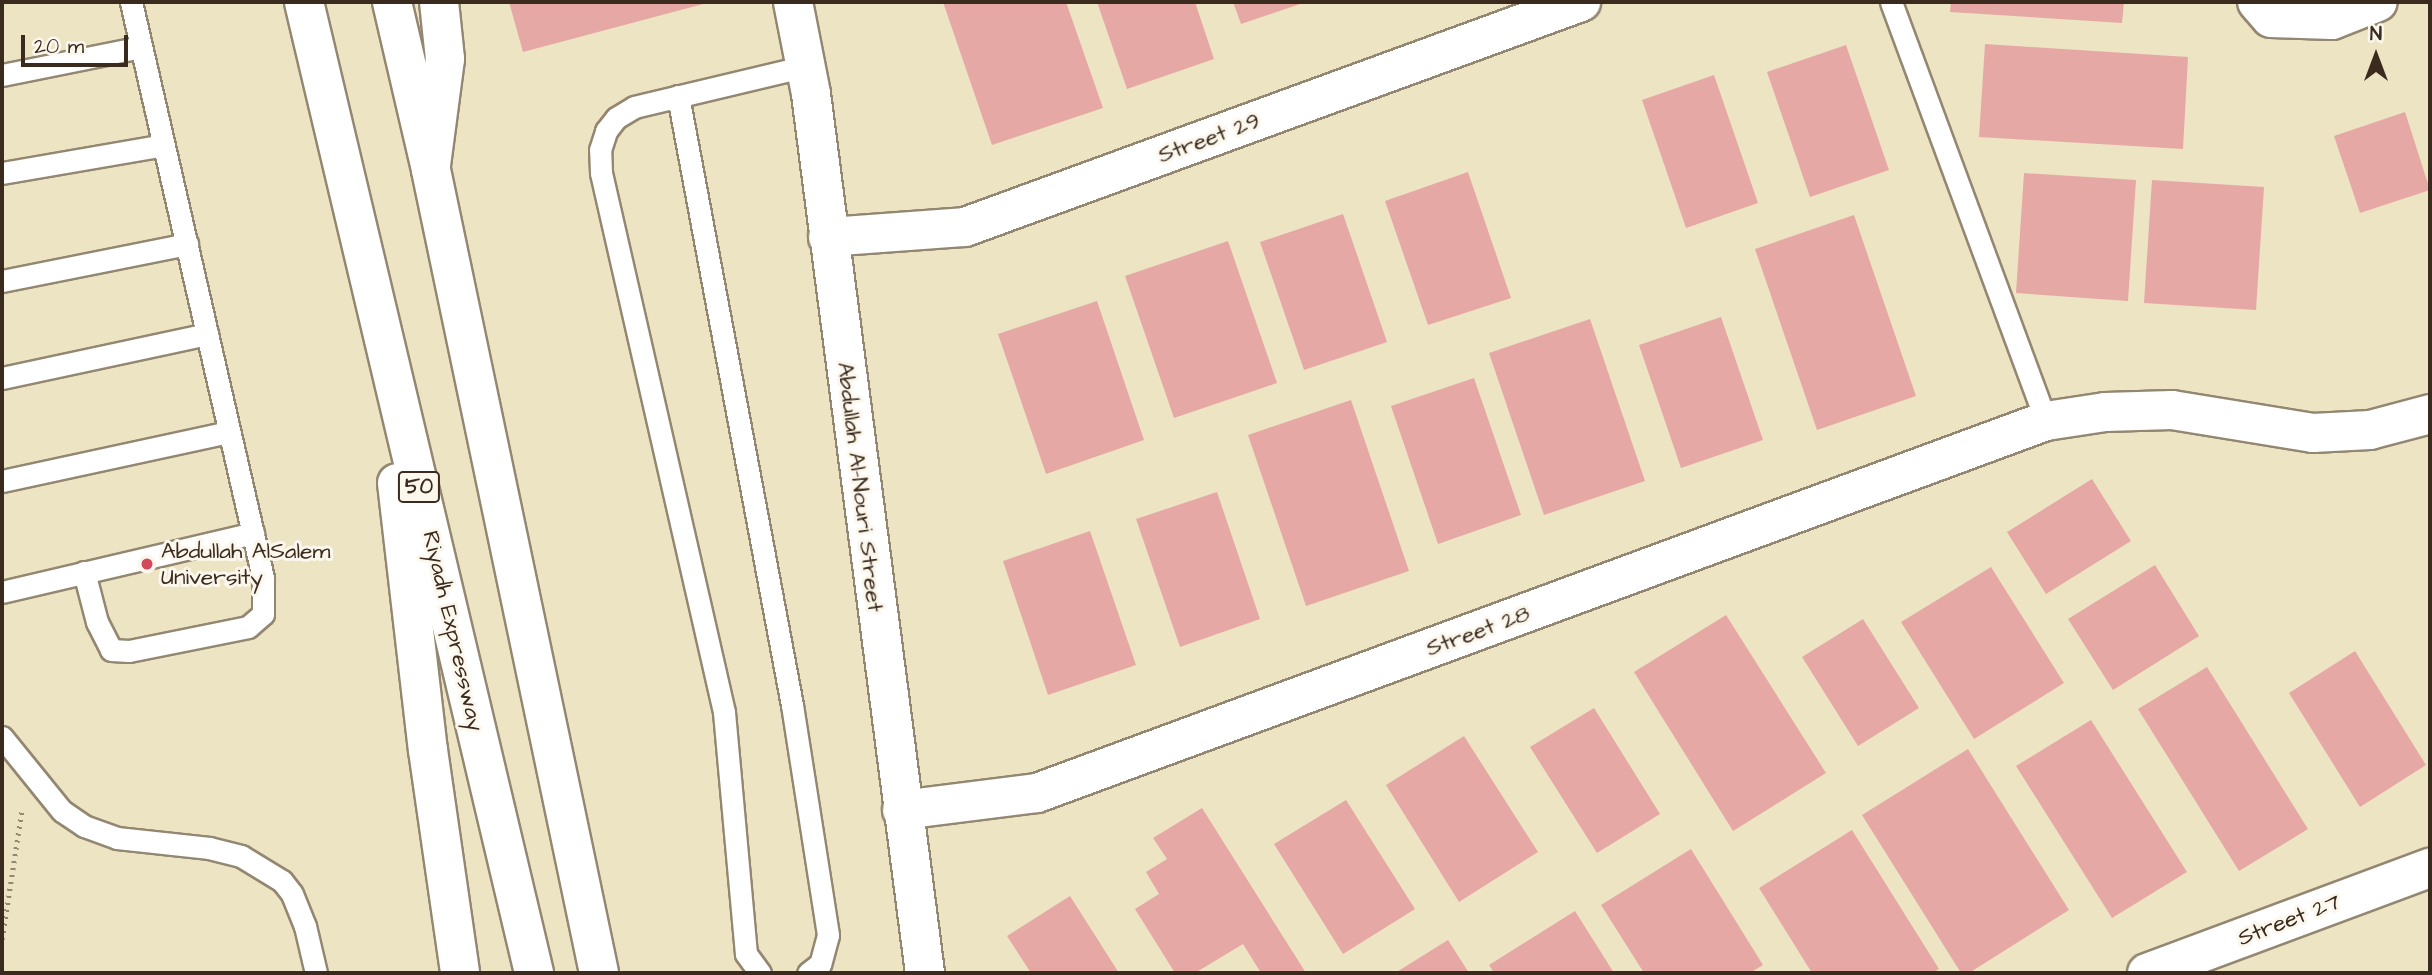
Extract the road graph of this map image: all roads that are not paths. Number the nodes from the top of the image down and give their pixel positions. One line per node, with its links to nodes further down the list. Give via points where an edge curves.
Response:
1 (131, 2): 10 (lane)
2 (304, 2): 20 (main road, Riyadh Expressway / 50)
3 (392, 2): 15 (main road)
4 (439, 2): 15 (main road, via 445,59)
5 (793, 2): 11 (main road, Abdullah Al-Nouri Street)
6 (1581, 2): 17 (main road, Street 29, via 965,227)
7 (1891, 2): 24 (lane)
8 (2257, 2): 9 (main road, via 2271,18 2332,20)
9 (2378, 2)
10 (141, 47): 12 (lane); 14 (lane)
11 (806, 66): 13 (lane); 17 (main road, Abdullah Al-Nouri Street)
12 (2, 75)
13 (678, 96): 39 (lane, via 634,107 616,118 600,150 601,173 724,712 746,954); 40 (lane, via 792,705 828,935 820,964)
14 (164, 145): 16 (lane); 18 (lane)
15 (431, 170): 31 (main road)
16 (2, 173)
17 (828, 237): 32 (main road, Abdullah Al-Nouri Street)
18 (187, 244): 19 (lane); 21 (lane)
19 (2, 281)
20 (376, 304): 35 (main road, via 428,750); 36 (main road, Riyadh Expressway / 50)
21 (207, 334): 22 (lane); 25 (lane)
22 (2, 378)
23 (2430, 414): 24 (main road, Street 28, via 2370,430 2313,433 2172,410 2105,412)
24 (2046, 421): 32 (main road, Street 28, via 1037,793)
25 (229, 432): 26 (lane); 27 (lane)
26 (2, 481)
27 (253, 533): 28 (lane); 28 (lane, via 265,599 264,614 248,627 130,651 111,650 97,622)
28 (84, 572): 29 (lane)
29 (2, 592)
30 (2, 737): 34 (lane, via 62,811 84,826 117,838 241,856 282,881 305,926)
31 (565, 804): 37 (main road); 38 (main road)
32 (902, 810): 41 (main road, Abdullah Al-Nouri Street)
33 (2430, 868): 42 (main road, Street 27)
34 (316, 973)
35 (460, 973)
36 (534, 973)
37 (599, 973)
38 (620, 973)
39 (760, 973)
40 (808, 973)
41 (925, 973)
42 (2147, 973)

